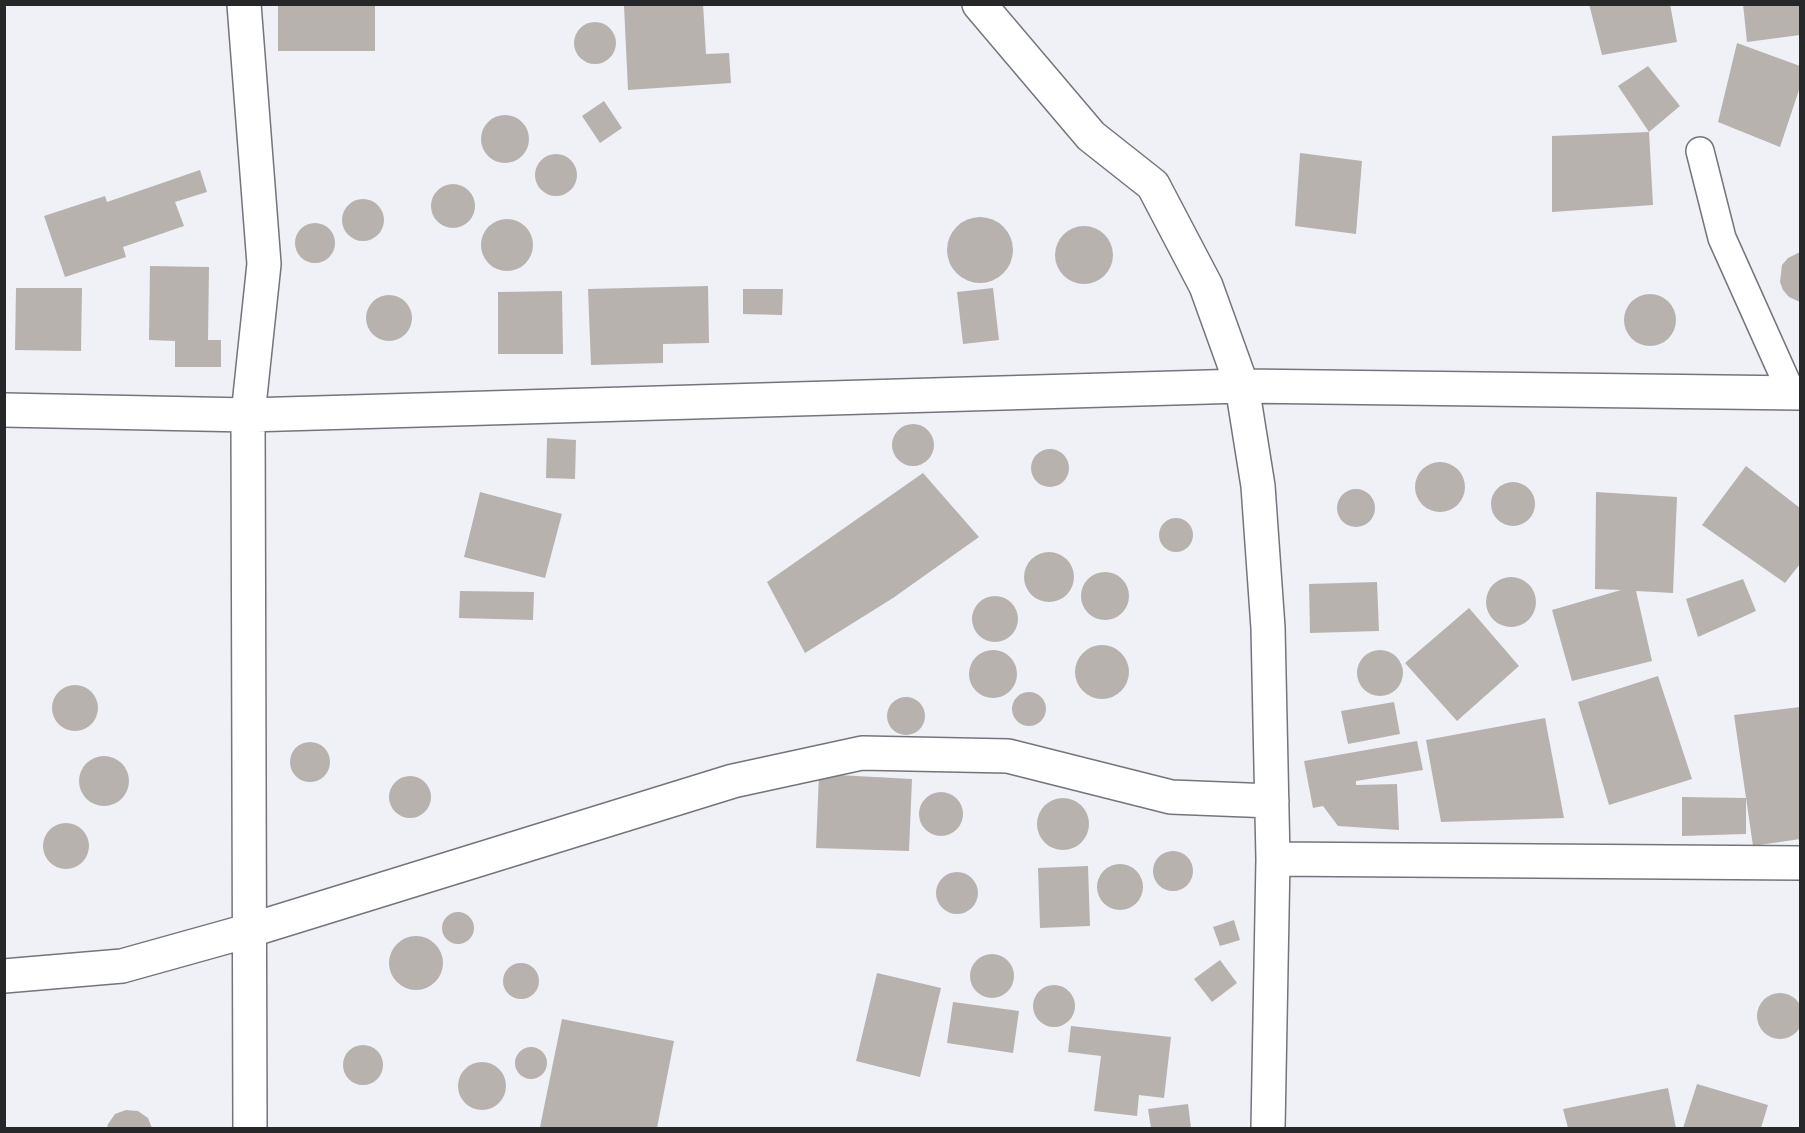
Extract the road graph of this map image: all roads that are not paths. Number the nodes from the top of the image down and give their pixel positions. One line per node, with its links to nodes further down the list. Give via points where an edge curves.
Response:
1 (244, 4): 7 (street, via 264,264)
2 (979, 4): 4 (street, via 1091,136 1153,185 1206,286)
3 (1700, 151): 5 (lane, via 1722,238)
4 (1242, 386): 5 (street); 7 (street); 8 (street, via 1258,486 1268,628)
5 (1796, 393)
6 (4, 410): 7 (street)
7 (248, 415): 11 (street)
8 (1272, 801): 9 (street); 11 (street, via 1171,797 1008,756 862,753 733,781)
9 (1273, 859): 10 (street); 14 (street)
10 (1800, 863)
11 (251, 930): 12 (street, via 122,966); 13 (street)
12 (4, 976)
13 (250, 1128)
14 (1268, 1128)

